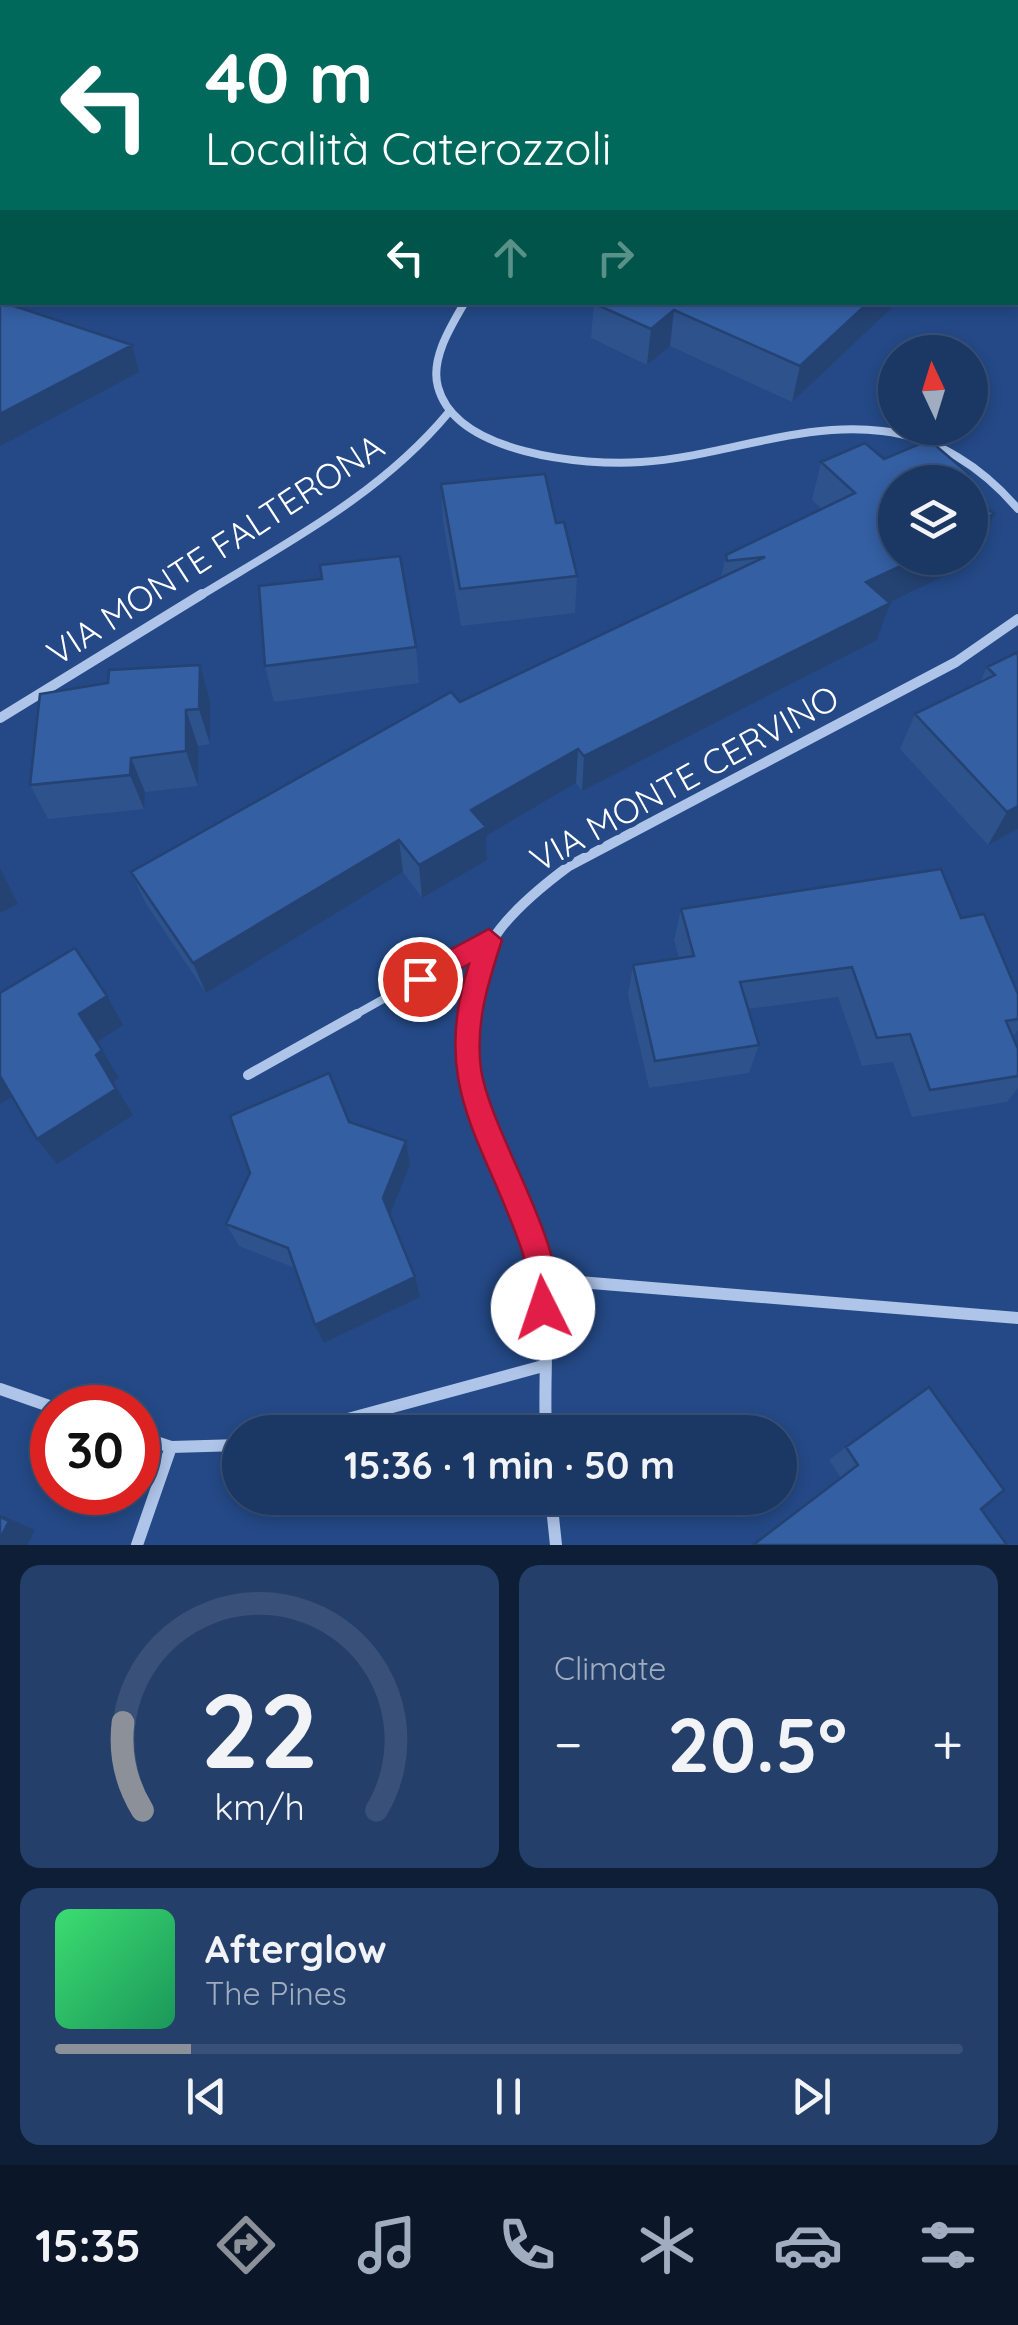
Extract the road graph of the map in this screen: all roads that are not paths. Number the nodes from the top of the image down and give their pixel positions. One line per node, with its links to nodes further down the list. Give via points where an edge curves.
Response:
1 (463, 305): 2 (street, via 439,364 439,390)
2 (449, 412): 3 (street, via 508,445 602,462 676,458 816,431 885,431 956,457); 5 (street, VIA MONTE FALTERONA, via 419,448 360,497)
3 (1018, 509)
4 (1018, 618): 6 (street, VIA MONTE CERVINO, via 956,662 594,852 525,898)
5 (0, 718)
6 (489, 940): 7 (lane); 8 (street, VIA MONTE CERVINO, via 467,1014 469,1079)
7 (248, 1076)
8 (543, 1279): 9 (street); 10 (street, VIA MONTE CERVINO)
9 (1018, 1318)
10 (543, 1366): 13 (street); 14 (street, VIA MONTE CERVINO)
11 (0, 1389): 12 (street)
12 (30, 1399)
13 (363, 1415)
14 (545, 1415)
15 (160, 1443): 17 (street)
16 (222, 1446): 17 (street)
17 (171, 1447): 19 (street)
18 (553, 1515): 20 (street)
19 (136, 1545)
20 (556, 1545)

